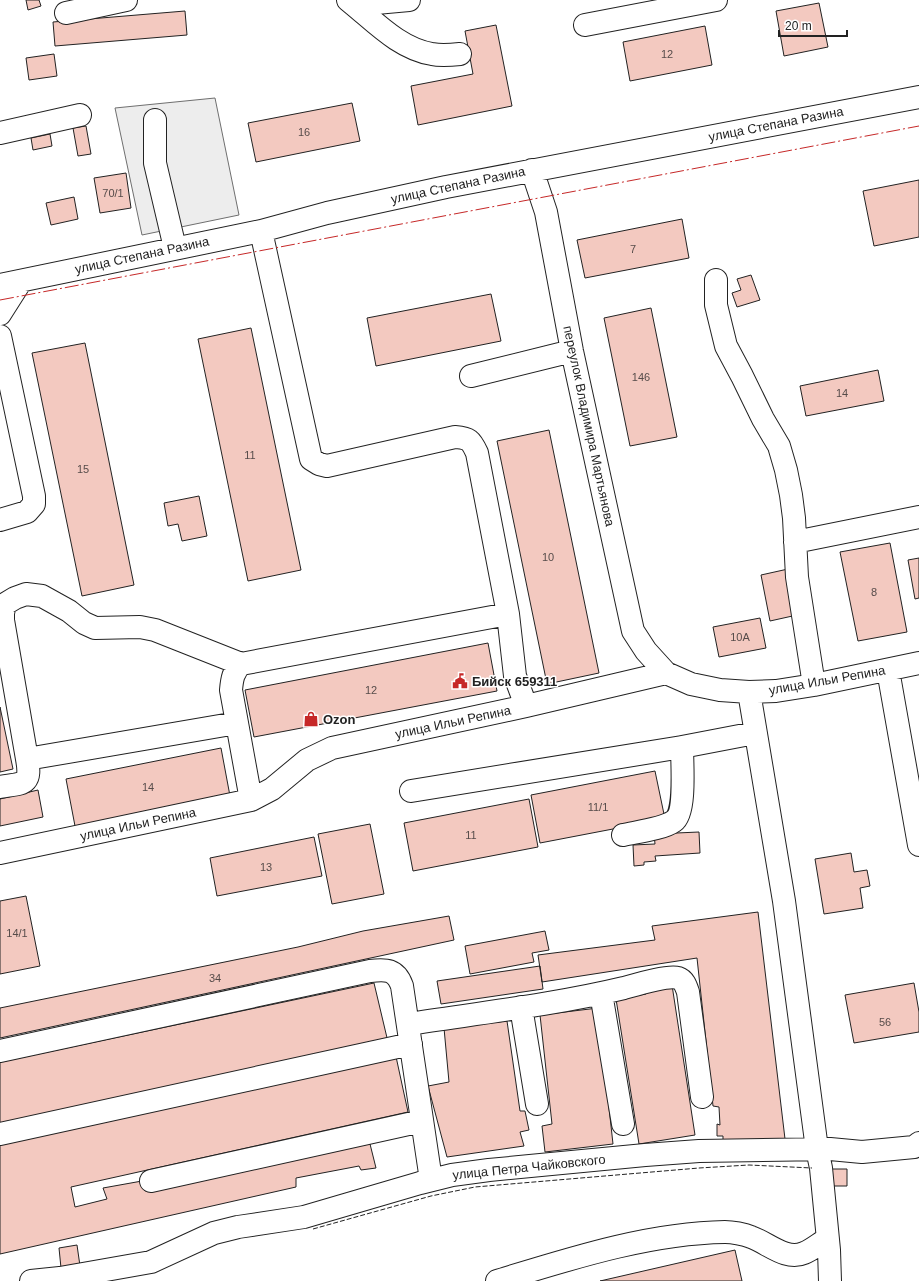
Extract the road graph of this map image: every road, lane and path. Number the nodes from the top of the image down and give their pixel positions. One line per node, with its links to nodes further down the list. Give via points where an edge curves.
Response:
1 (126, 0): 5 (street)
2 (410, 0): 4 (street)
3 (716, 0): 6 (street)
4 (351, 2): 7 (street, via 397,40 416,50 433,54)
5 (66, 12)
6 (585, 25)
7 (460, 54)
8 (919, 97): 12 (street, улица Степана Разина)
9 (80, 115): 11 (street)
10 (155, 120): 14 (street, via 155,163)
11 (0, 133)
12 (532, 170): 13 (street, улица Степана Разина, via 327,213); 20 (street, переулок Владимира Мартьянова, via 546,212)
13 (261, 230): 14 (street, улица Степана Разина); 25 (street, via 311,459 327,466 455,437 466,438 478,453)
14 (175, 248): 16 (street, улица Степана Разина)
15 (716, 280): 24 (street, via 716,305 726,346 779,446 791,495)
16 (21, 281): 17 (street, улица Степана Разина); 18 (street)
17 (0, 285)
18 (0, 314)
19 (0, 336): 23 (street, via 34,496 34,504 27,512)
20 (572, 351): 21 (street); 29 (street, переулок Владимира Мартьянова, via 633,631 646,651)
21 (471, 376)
22 (919, 517): 24 (street)
23 (0, 520)
24 (795, 542): 30 (street, via 797,577)
25 (508, 614): 27 (street); 32 (street, via 515,676)
26 (919, 663): 28 (street, улица Ильи Репина)
27 (241, 664): 33 (street, via 235,670 231,690); 36 (street, via 155,630 140,627 95,628 42,596 26,594 15,598 6,604 3,620)
28 (888, 670): 30 (street, улица Ильи Репина); 41 (street)
29 (666, 673): 31 (street, улица Ильи Репина, via 692,684 720,690); 32 (street, улица Ильи Репина)
30 (814, 685): 31 (street, улица Ильи Репина)
31 (749, 692): 34 (street)
32 (526, 706): 39 (street, улица Ильи Репина, via 332,748 307,760 272,790)
33 (237, 723): 36 (street); 39 (street)
34 (756, 733): 35 (street); 53 (street, via 784,901)
35 (682, 746): 38 (street); 40 (street, via 682,798 679,816 666,825)
36 (27, 759): 37 (street, via 28,777 23,783)
37 (0, 787)
38 (411, 791)
39 (251, 800): 42 (street, улица Ильи Репина)
40 (623, 835)
41 (919, 845)
42 (0, 853)
43 (601, 993): 44 (street); 47 (street, via 670,978 678,978 685,983); 50 (street)
44 (521, 1007): 45 (street); 48 (street)
45 (409, 1034): 46 (street, via 399,978 390,970 382,969); 49 (street); 51 (street)
46 (0, 1051)
47 (702, 1097)
48 (537, 1104)
49 (422, 1121): 54 (street); 55 (street)
50 (623, 1124)
51 (0, 1134)
52 (917, 1146): 53 (street, улица Петра Чайковского, via 862,1152)
53 (817, 1149): 54 (street, улица Петра Чайковского, via 699,1151 645,1155 488,1170); 56 (street)
54 (431, 1180): 57 (street, улица Петра Чайковского, via 304,1217 214,1233 151,1262)
55 (151, 1181)
56 (828, 1239): 58 (street, via 804,1253 795,1255 785,1254 750,1236 726,1232 687,1235 607,1250); 59 (street)
57 (31, 1281)
58 (497, 1281)
59 (830, 1281)

